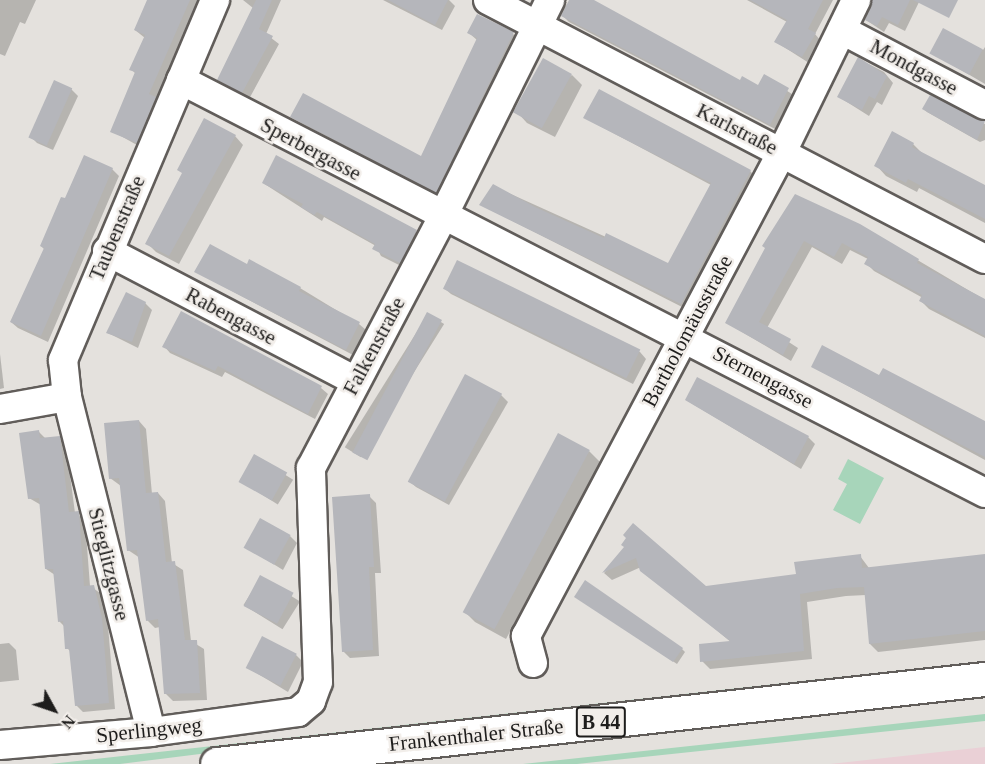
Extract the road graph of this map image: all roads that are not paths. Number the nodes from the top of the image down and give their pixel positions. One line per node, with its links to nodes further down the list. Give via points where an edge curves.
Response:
1 (215, 0): 7 (street, Taubenstraße)
2 (488, 0): 5 (street, Karlstraße)
3 (550, 0): 5 (street, Falkenstraße)
4 (856, 0): 6 (street, Bartholomäusstraße)
5 (537, 26): 9 (street, Karlstraße); 10 (street, Falkenstraße)
6 (842, 30): 8 (street, Mondgasse); 9 (street, Bartholomäusstraße)
7 (180, 80): 10 (street, Sperbergasse); 11 (street, Taubenstraße)
8 (985, 105)
9 (782, 152): 12 (street, Karlstraße); 13 (street, Bartholomäusstraße)
10 (442, 218): 13 (street, Sternengasse); 14 (street, Falkenstraße)
11 (107, 251): 14 (street, Rabengasse); 15 (street, Taubenstraße, via 63,360)
12 (985, 259)
13 (684, 336): 17 (street, Sternengasse); 18 (street, Bartholomäusstraße, via 526,636)
14 (356, 381): 21 (street, Falkenstraße, via 311,468 318,682 311,701)
15 (67, 397): 16 (street); 22 (street, Stieglitzgasse)
16 (0, 410)
17 (985, 493)
18 (533, 663)
19 (985, 679): 24 (main road, Frankenthaler Straße / B 44)
20 (985, 699): 25 (main road, Frankenthaler Straße / B 44)
21 (298, 712): 22 (street, Sperlingweg)
22 (151, 732): 23 (street, Sperlingweg)
23 (0, 745)
24 (217, 764)
25 (404, 764)

